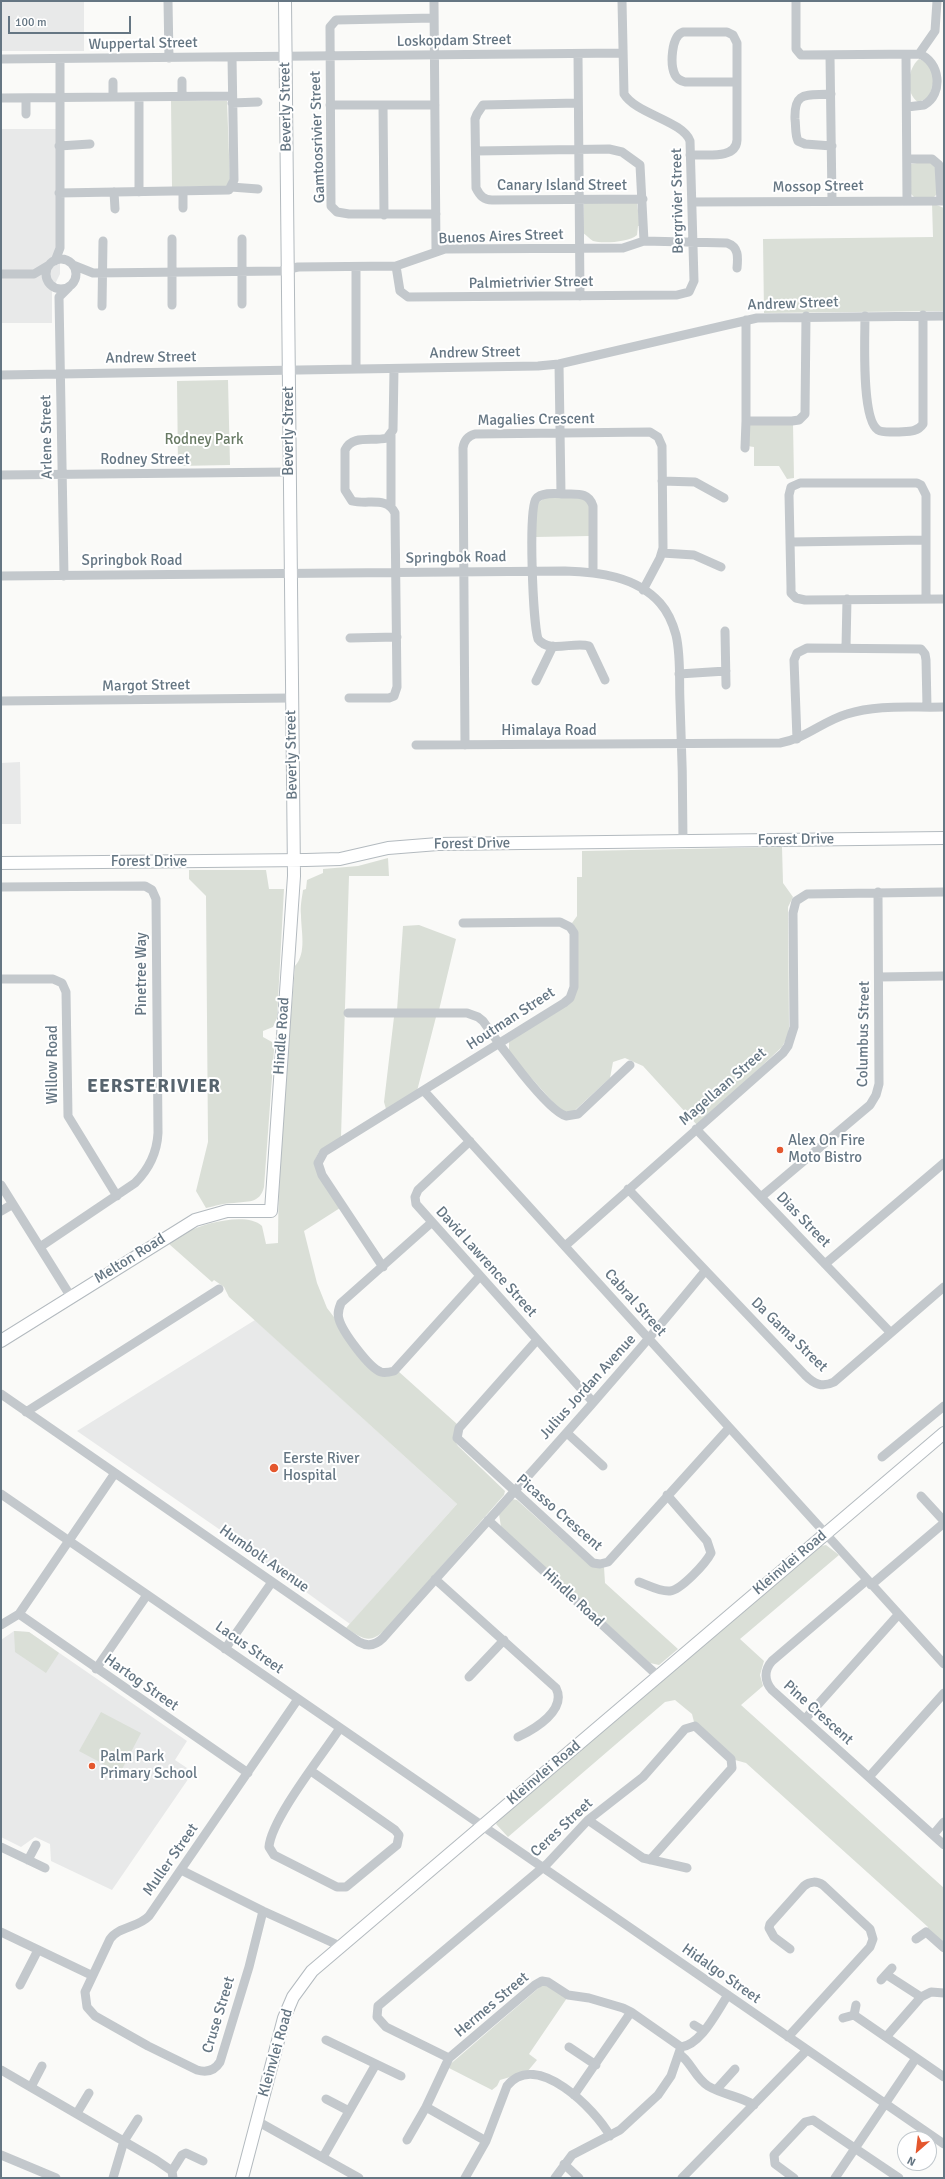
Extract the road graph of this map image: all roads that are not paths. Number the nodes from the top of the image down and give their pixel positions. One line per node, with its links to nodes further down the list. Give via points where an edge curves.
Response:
1 (168, 1): 17 (street)
2 (285, 1): 16 (street, Beverly Street)
3 (622, 1): 8 (street, Bergrivier Street)
4 (796, 1): 13 (street, via 797,52 803,56)
5 (937, 1): 10 (street, via 936,31)
6 (434, 2): 7 (street)
7 (434, 18): 11 (street); 12 (street, Gamtoosrivier Street, via 336,20 330,27)
8 (622, 53): 9 (street, Loskopdam Street); 43 (street, Bergrivier Street, via 623,90 627,98 686,133 690,141)
9 (578, 54): 11 (street, Loskopdam Street); 32 (street)
10 (919, 54): 14 (street); 36 (street, via 928,58 934,66 936,88 929,103)
11 (434, 55): 12 (street, Loskopdam Street); 35 (street)
12 (330, 56): 16 (street, Loskopdam Street); 34 (street, Gamtoosrivier Street)
13 (830, 56): 14 (street); 23 (street)
14 (906, 56): 36 (street)
15 (232, 57): 16 (street, Wuppertal Street); 17 (street, Wuppertal Street); 30 (street)
16 (286, 57): 74 (street, Beverly Street)
17 (169, 58): 19 (street, Wuppertal Street)
18 (1, 59): 19 (street, Wuppertal Street)
19 (60, 59): 29 (street)
20 (182, 81): 24 (street)
21 (113, 82): 25 (street)
22 (737, 82): 22 (street, via 737,43 731,33 683,32 676,36 674,72 679,80); 43 (street, via 736,146 727,153)
23 (831, 94): 40 (street); 40 (street, via 802,96 795,106 798,141)
24 (182, 96): 26 (street); 30 (street)
25 (113, 97): 26 (street); 29 (street)
26 (139, 97): 49 (street)
27 (1, 98): 28 (street)
28 (26, 98): 29 (street); 37 (street)
29 (59, 98): 39 (street)
30 (232, 99): 31 (street); 45 (street, via 234,180)
31 (258, 102)
32 (578, 103): 41 (street); 42 (street, Canary Island Street, via 483,105 476,114)
33 (383, 104): 34 (street); 35 (street); 60 (street)
34 (330, 105): 60 (street, Gamtoosrivier Street, via 331,206 341,213)
35 (435, 105): 59 (street)
36 (907, 107): 44 (street)
37 (26, 114)
38 (90, 144): 39 (street)
39 (59, 146): 50 (street)
40 (832, 146): 54 (street)
41 (579, 150): 42 (street); 51 (street, via 615,149 631,157 640,165); 52 (street)
42 (476, 152): 52 (street, Canary Island Street, via 476,188 487,200)
43 (690, 155): 55 (street, Bergrivier Street)
44 (907, 158): 53 (street); 56 (street, via 932,159 939,165)
45 (231, 187): 46 (street); 47 (street, via 226,191)
46 (258, 189)
47 (183, 191): 49 (street); 57 (street)
48 (114, 192): 49 (street); 50 (street); 58 (street)
49 (139, 192)
50 (59, 193): 66 (street)
51 (643, 199): 52 (street, Canary Island Street); 64 (street)
52 (578, 200): 67 (street)
53 (907, 200): 54 (street, Mossop Street); 56 (street, Mossop Street)
54 (832, 201): 55 (street, Mossop Street)
55 (692, 202): 65 (street, Bergrivier Street)
56 (943, 202)
57 (183, 208)
58 (115, 209)
59 (436, 214): 60 (street, Gamtoosrivier Street); 68 (street)
60 (384, 215)
61 (172, 239): 75 (street)
62 (242, 239): 76 (street)
63 (103, 241): 78 (street)
64 (644, 241): 65 (street, Buenos Aires Street); 67 (street, Buenos Aires Street, via 623,248)
65 (692, 242): 73 (street, Buenos Aires Street, via 724,243 732,246 738,255); 83 (street, Bergrivier Street, via 694,281)
66 (60, 248): 69 (street); 70 (street)
67 (580, 249): 68 (street, Buenos Aires Street); 84 (street)
68 (436, 251): 71 (street, Buenos Aires Street)
69 (52, 262): 70 (street, via 59,259); 80 (street); 81 (street, via 46,272)
70 (71, 263): 77 (street); 82 (street, via 76,274)
71 (396, 266): 72 (street, Buenos Aires Street); 84 (street, Palmietrivier Street, via 400,291 408,297)
72 (356, 267): 74 (street, Buenos Aires Street, via 298,267); 96 (street)
73 (737, 268)
74 (288, 270): 76 (street, Buenos Aires Street); 95 (street, Beverly Street)
75 (172, 272): 76 (street, Buenos Aires Street); 78 (street, Buenos Aires Street); 87 (street)
76 (242, 272): 86 (street)
77 (93, 273): 78 (street, Buenos Aires Street); 82 (street)
78 (103, 273): 88 (street)
79 (1, 274): 80 (street)
80 (34, 274): 81 (street)
81 (49, 282): 82 (street, via 59,289); 85 (street)
82 (71, 285): 85 (street)
83 (689, 292): 84 (street, Palmietrivier Street, via 677,295)
84 (580, 296)
85 (60, 297): 98 (street, Arlene Street)
86 (242, 304)
87 (172, 305)
88 (102, 306)
89 (923, 315): 91 (street, Andrew Street); 91 (street, via 924,424 915,431 886,432 877,430 873,424 866,398); 92 (street, Andrew Street)
90 (806, 316): 91 (street, Andrew Street); 93 (street, Andrew Street, via 769,316); 100 (street, via 806,414 800,420)
91 (864, 316)
92 (944, 316)
93 (746, 320): 94 (street, Andrew Street); 100 (street)
94 (558, 364): 97 (street, Andrew Street); 101 (street)
95 (289, 369): 96 (street, Andrew Street); 98 (street, Andrew Street); 104 (street, Beverly Street)
96 (356, 369): 97 (street, Andrew Street)
97 (394, 369): 102 (street, via 394,425)
98 (60, 374): 99 (street, Andrew Street); 105 (street, Arlene Street)
99 (1, 375)
100 (746, 421): 103 (street)
101 (560, 433): 107 (street, Magalies Crescent, via 653,433 662,443); 108 (street); 115 (street, Magalies Crescent, via 475,434 466,439 463,448)
102 (391, 435): 110 (street); 110 (street, via 382,439 353,440 345,450 345,490 352,501 384,502)
103 (745, 448)
104 (289, 472): 105 (street, Rodney Street); 119 (street, Beverly Street)
105 (62, 474): 106 (street, Rodney Street); 121 (street, Arlene Street)
106 (1, 475)
107 (662, 481): 109 (street, via 696,482); 113 (street, Magalies Crescent)
108 (561, 494): 116 (street, via 542,495 536,498 533,504); 117 (street, via 582,494 592,502)
109 (724, 498)
110 (391, 506): 118 (street, via 395,513)
111 (926, 540): 112 (street); 112 (street, via 926,495 917,483 800,483 793,486 789,492); 125 (street)
112 (791, 542): 124 (street, via 793,596 799,600)
113 (662, 553): 114 (street, via 694,555); 122 (street, Magalies Crescent)
114 (722, 567)
115 (464, 572): 116 (street, Springbok Road); 118 (street, Springbok Road); 144 (street, Magalies Crescent)
116 (532, 572): 117 (street, Springbok Road); 129 (street, via 536,635 543,644)
117 (593, 572): 122 (street, Springbok Road, via 622,579)
118 (396, 573): 119 (street, Springbok Road); 128 (street)
119 (290, 574): 121 (street, Springbok Road); 136 (street, Beverly Street)
120 (1, 576): 121 (street, Springbok Road)
121 (64, 576)
122 (643, 590): 132 (street, Springbok Road, via 663,607 674,627)
123 (944, 598): 125 (street)
124 (847, 599): 125 (street); 130 (street)
125 (926, 599)
126 (724, 631): 131 (street)
127 (350, 638): 128 (street)
128 (397, 638): 137 (street, via 397,687 394,696)
129 (553, 646): 133 (street, via 589,646); 134 (street)
130 (846, 647): 140 (street, via 917,648 923,651 926,660); 141 (street, via 807,648 800,650 795,656 794,700)
131 (726, 672): 132 (street); 135 (street)
132 (679, 674): 142 (street, Springbok Road)
133 (605, 680)
134 (536, 681)
135 (726, 685)
136 (291, 698): 138 (street, Margot Street); 147 (street, Beverly Street)
137 (349, 698)
138 (1, 701)
139 (944, 707): 140 (street, Himalaya Road)
140 (927, 708): 141 (street, Himalaya Road, via 882,708 848,713)
141 (797, 739): 142 (street, Himalaya Road, via 767,743)
142 (682, 744): 144 (street, Himalaya Road); 146 (street, Springbok Road)
143 (416, 745): 144 (street, Himalaya Road)
144 (465, 745)
145 (944, 838): 146 (street, Forest Drive)
146 (683, 841): 147 (street, Forest Drive, via 438,844 388,848 340,858)
147 (294, 861): 148 (street, Forest Drive); 169 (street, Hindle Road)
148 (1, 863)
149 (1, 887): 165 (street, Pinetree Way, via 145,886 152,890 155,896 157,1141 154,1156 146,1170 135,1183)
150 (878, 892): 151 (street); 154 (street, Columbus Street); 160 (street, Magellaan Street, via 807,894 796,901 793,913 794,1027 788,1046)
151 (944, 892)
152 (463, 923): 157 (street, Houtman Street, via 560,922 570,927 574,933 574,987 570,998)
153 (944, 976): 154 (street)
154 (879, 977): 166 (street, Columbus Street, via 879,1084 876,1095 870,1105)
155 (1, 979): 165 (street, Willow Road, via 53,979 64,986 68,1116)
156 (348, 1014): 157 (street, via 473,1014 483,1021)
157 (499, 1044): 158 (street, via 555,1110 566,1116 578,1114); 159 (street, Houtman Street)
158 (630, 1065)
159 (424, 1091): 161 (street, Cabral Street); 174 (street, Houtman Street, via 324,1152 318,1163 322,1176)
160 (696, 1129): 164 (street, Magellaan Street); 166 (street, Dias Street)
161 (470, 1141): 170 (street, David Lawrence Street, via 416,1193 416,1204); 171 (street, Cabral Street)
162 (944, 1163): 173 (street)
163 (1, 1185): 167 (street)
164 (628, 1189): 171 (street, Magellaan Street); 175 (street, Da Gama Street)
165 (117, 1196): 172 (street, Pinetree Way)
166 (761, 1197): 173 (street, Dias Street)
167 (13, 1204): 168 (street); 172 (street)
168 (1, 1211)
169 (271, 1211): 179 (street, Melton Road, via 227,1211 195,1220)
170 (431, 1223): 174 (street); 176 (street, David Lawrence Street)
171 (565, 1246): 181 (street, Cabral Street)
172 (40, 1247): 179 (street)
173 (826, 1264): 180 (street, Dias Street)
174 (383, 1267): 176 (street, via 342,1303 338,1314 359,1352 378,1371 386,1373 397,1368)
175 (705, 1271): 180 (street, Da Gama Street, via 812,1382 821,1385 834,1382); 181 (street, Julius Jordan Avenue)
176 (480, 1276): 182 (street, David Lawrence Street)
177 (944, 1287): 180 (street, Da Gama Street)
178 (219, 1289): 187 (street)
179 (71, 1297): 183 (street, Melton Road)
180 (890, 1332)
181 (649, 1339): 185 (street, Julius Jordan Avenue); 188 (street, Cabral Street)
182 (537, 1340): 185 (street, David Lawrence Street); 194 (street, Picasso Crescent, via 459,1428 456,1435 458,1442)
183 (1, 1341)
184 (1, 1394): 187 (street, Humbolt Avenue)
185 (593, 1402): 189 (street, Julius Jordan Avenue)
186 (944, 1406): 191 (street)
187 (26, 1412): 193 (street, Humbolt Avenue)
188 (729, 1428): 196 (street, Picasso Crescent); 200 (street, Cabral Street)
189 (567, 1433): 192 (street); 194 (street, Julius Jordan Avenue)
190 (944, 1433): 200 (street, Kleinvlei Road)
191 (882, 1457)
192 (603, 1466)
193 (115, 1474): 201 (street); 203 (street, Humbolt Avenue)
194 (513, 1492): 196 (street, Picasso Crescent, via 589,1560 600,1564 608,1562); 198 (street, Julius Jordan Avenue)
195 (1, 1494): 201 (street, Lacus Street)
196 (667, 1495): 204 (street, via 707,1541 710,1553 702,1566 674,1590 661,1590)
197 (921, 1496): 199 (street)
198 (488, 1520): 202 (street, Humbolt Avenue); 214 (street, Hindle Road)
199 (944, 1522): 205 (street)
200 (825, 1534): 205 (street, Cabral Street); 214 (street, Kleinvlei Road)
201 (69, 1541): 206 (street, Lacus Street); 207 (street)
202 (435, 1579): 203 (street, Humbolt Avenue, via 381,1640 370,1645 359,1642); 210 (street)
203 (272, 1582): 211 (street)
204 (639, 1582)
205 (869, 1583): 208 (street, Cabral Street); 218 (street, Pine Crescent, via 772,1661 767,1668 769,1688)
206 (147, 1595): 211 (street, Lacus Street); 213 (street)
207 (19, 1614): 209 (street); 213 (street, Hartog Street)
208 (898, 1615): 212 (street, Cabral Street); 218 (street)
209 (1, 1625)
210 (504, 1640): 215 (street); 220 (street, via 554,1685 558,1694 556,1707 532,1730)
211 (225, 1649): 217 (street, Lacus Street)
212 (944, 1664)
213 (96, 1669): 222 (street, Hartog Street)
214 (658, 1676): 226 (street, Kleinvlei Road)
215 (469, 1677)
216 (944, 1693): 223 (street)
217 (298, 1699): 219 (street, Lacus Street); 222 (street, Muller Street)
218 (805, 1719): 223 (street, Pine Crescent)
219 (340, 1728): 221 (street); 226 (street, Lacus Street)
220 (518, 1737)
221 (310, 1771): 221 (street, via 399,1835 397,1845 346,1887 337,1887 274,1855 270,1850 270,1844 286,1808)
222 (248, 1773): 236 (street, Muller Street)
223 (869, 1777): 227 (street, Pine Crescent)
224 (588, 1820): 232 (street, via 640,1856); 232 (street, Ceres Street, via 643,1777 685,1729 691,1726 699,1728 731,1759 732,1768); 233 (street, Ceres Street)
225 (944, 1822): 227 (street)
226 (482, 1826): 233 (street, Hidalgo Street); 240 (street, Kleinvlei Road)
227 (933, 1835): 229 (street, Pine Crescent)
228 (36, 1845): 231 (street)
229 (944, 1845)
230 (1, 1847): 231 (street)
231 (28, 1860): 234 (street)
232 (650, 1860): 235 (street)
233 (541, 1867): 248 (street, Hidalgo Street); 262 (street, Ceres Street, via 378,2006 377,2017 386,2027)
234 (45, 1868)
235 (687, 1868)
236 (181, 1870): 237 (street); 245 (street, Muller Street, via 146,1920 112,1936)
237 (263, 1911): 240 (street); 245 (street, Cruse Street, via 220,2062 213,2069 203,2072 197,2070 95,2016 87,2007 84,1997)
238 (1, 1932): 243 (street)
239 (916, 1939): 241 (street, via 926,1932)
240 (340, 1946): 282 (street, Kleinvlei Road, via 312,1971 289,2005)
241 (944, 1948)
242 (790, 1949): 256 (street, via 774,1937 769,1928 770,1924 804,1886 814,1882 823,1885 870,1929 873,1935 873,1942)
243 (38, 1950): 245 (street); 246 (street)
244 (887, 1974): 249 (street)
245 (91, 1975)
246 (20, 1985)
247 (944, 1993): 249 (street, via 931,1992)
248 (728, 1995): 255 (street); 256 (street, Hidalgo Street)
249 (921, 1997): 257 (street)
250 (856, 2005): 252 (street)
251 (631, 2012): 261 (street, Hermes Street); 262 (street, Hermes Street, via 568,1994 542,1981); 265 (street)
252 (854, 2015): 253 (street); 257 (street)
253 (843, 2018)
254 (694, 2025): 255 (street)
255 (704, 2030): 261 (street, via 694,2043)
256 (788, 2037): 260 (street, Hidalgo Street)
257 (886, 2037): 263 (street)
258 (326, 2040): 264 (street)
259 (569, 2047): 265 (street)
260 (807, 2050): 276 (street, Hidalgo Street); 277 (street)
261 (680, 2051): 272 (street, Hermes Street, via 698,2078); 283 (street, via 671,2076 658,2095 626,2125)
262 (449, 2058): 278 (street)
263 (916, 2058): 270 (street); 276 (street)
264 (376, 2064): 269 (street); 279 (street)
265 (596, 2065): 274 (street)
266 (42, 2066): 271 (street)
267 (735, 2069): 272 (street)
268 (1, 2070): 271 (street)
269 (401, 2076)
270 (944, 2077)
271 (31, 2087): 280 (street)
272 (716, 2090): 277 (street, Hermes Street, via 739,2096)
273 (89, 2093): 280 (street)
274 (574, 2095): 283 (street, via 599,2119); 285 (street, via 542,2076 528,2075 517,2078 507,2086)
275 (326, 2099): 279 (street)
276 (885, 2104): 287 (street, Hidalgo Street); 288 (street)
277 (754, 2105): 301 (street)
278 (426, 2107): 284 (street); 285 (street)
279 (349, 2111): 290 (street)
280 (77, 2114): 286 (street)
281 (138, 2120): 286 (street)
282 (257, 2121): 290 (street); 296 (street, Kleinvlei Road)
283 (610, 2136): 292 (street, via 574,2153)
284 (407, 2140)
285 (486, 2140): 298 (street)
286 (124, 2141): 293 (street); 295 (street)
287 (944, 2144)
288 (856, 2148): 302 (street, via 816,2121 808,2121 773,2158 777,2166); 303 (street); 304 (street)
289 (1, 2154): 294 (street)
290 (323, 2157): 297 (street)
291 (203, 2161): 293 (street, via 186,2153 182,2155)
292 (564, 2164): 299 (street); 300 (street)
293 (173, 2175)
294 (56, 2178)
295 (113, 2178)
296 (242, 2178)
297 (359, 2178)
298 (465, 2178)
299 (555, 2178)
300 (579, 2178)
301 (682, 2178)
302 (794, 2178)
303 (835, 2178)
304 (898, 2178)

